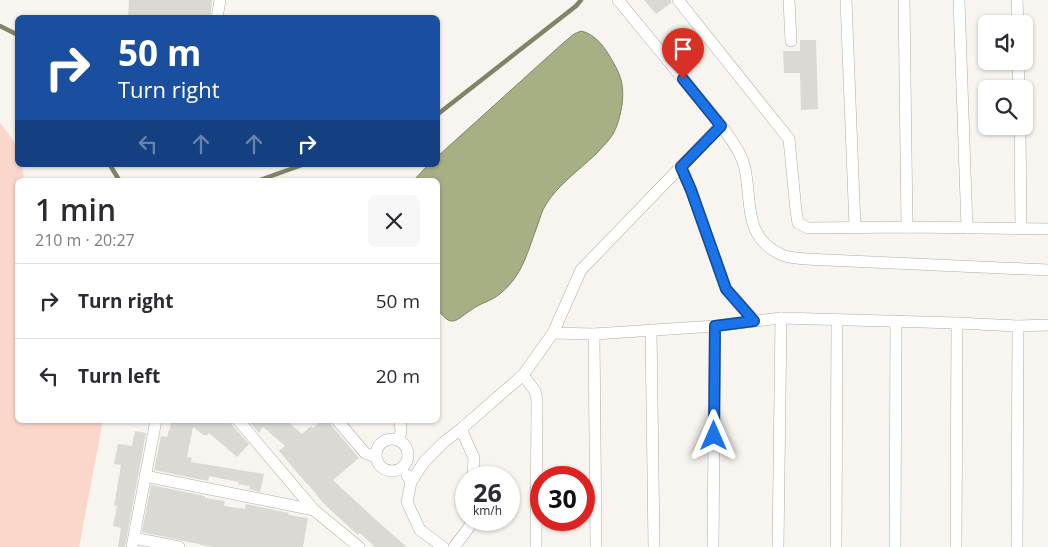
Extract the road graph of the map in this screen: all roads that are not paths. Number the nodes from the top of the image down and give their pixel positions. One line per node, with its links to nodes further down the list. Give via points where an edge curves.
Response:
1 (220, 0): 9 (street)
2 (678, 0): 15 (street, via 790,139 798,223 808,228)
3 (789, 0): 11 (street)
4 (846, 0): 15 (street)
5 (904, 0): 16 (street)
6 (960, 0): 17 (street)
7 (1018, 0): 10 (street)
8 (620, 1): 12 (street)
9 (218, 15)
10 (1018, 15)
11 (791, 41)
12 (721, 126): 14 (street); 20 (street, via 736,146 745,168 750,218 755,231 766,246 781,255 806,259)
13 (1020, 135): 18 (street)
14 (681, 167): 23 (street, via 726,289); 30 (street, via 581,270)
15 (855, 227): 16 (street)
16 (907, 227): 17 (street)
17 (967, 228): 18 (street)
18 (1021, 229): 19 (street)
19 (1048, 229)
20 (1048, 270)
21 (781, 318): 22 (street); 23 (street); 57 (street)
22 (837, 320): 24 (street); 58 (street)
23 (754, 321): 27 (street)
24 (896, 322): 25 (street); 59 (street)
25 (957, 323): 28 (street); 60 (street)
26 (1048, 325): 28 (street)
27 (715, 326): 29 (street); 56 (street)
28 (1018, 326): 61 (street)
29 (651, 330): 31 (street); 55 (street)
30 (553, 333): 31 (street); 32 (street)
31 (594, 334): 54 (street)
32 (523, 375): 37 (street); 53 (street, via 535,391 537,400)
33 (155, 423): 42 (street)
34 (241, 423): 44 (street)
35 (340, 423): 39 (street, via 365,453)
36 (400, 423): 38 (street)
37 (461, 429): 40 (street, via 474,458); 43 (street, via 424,462)
38 (399, 440): 39 (street, via 387,439 378,446); 41 (street, via 407,448 408,459)
39 (375, 457): 41 (street, via 381,467 392,471)
40 (474, 466)
41 (403, 467): 43 (street)
42 (145, 476): 44 (street); 47 (street)
43 (411, 482): 51 (street, via 407,502 420,530)
44 (314, 510): 46 (street)
45 (466, 531): 52 (street)
46 (341, 532): 49 (street); 50 (street)
47 (133, 542): 48 (street)
48 (179, 547)
49 (342, 547)
50 (359, 547)
51 (444, 547)
52 (454, 547)
53 (536, 547)
54 (596, 547)
55 (654, 547)
56 (713, 547)
57 (778, 547)
58 (836, 547)
59 (895, 547)
60 (956, 547)
61 (1017, 547)

